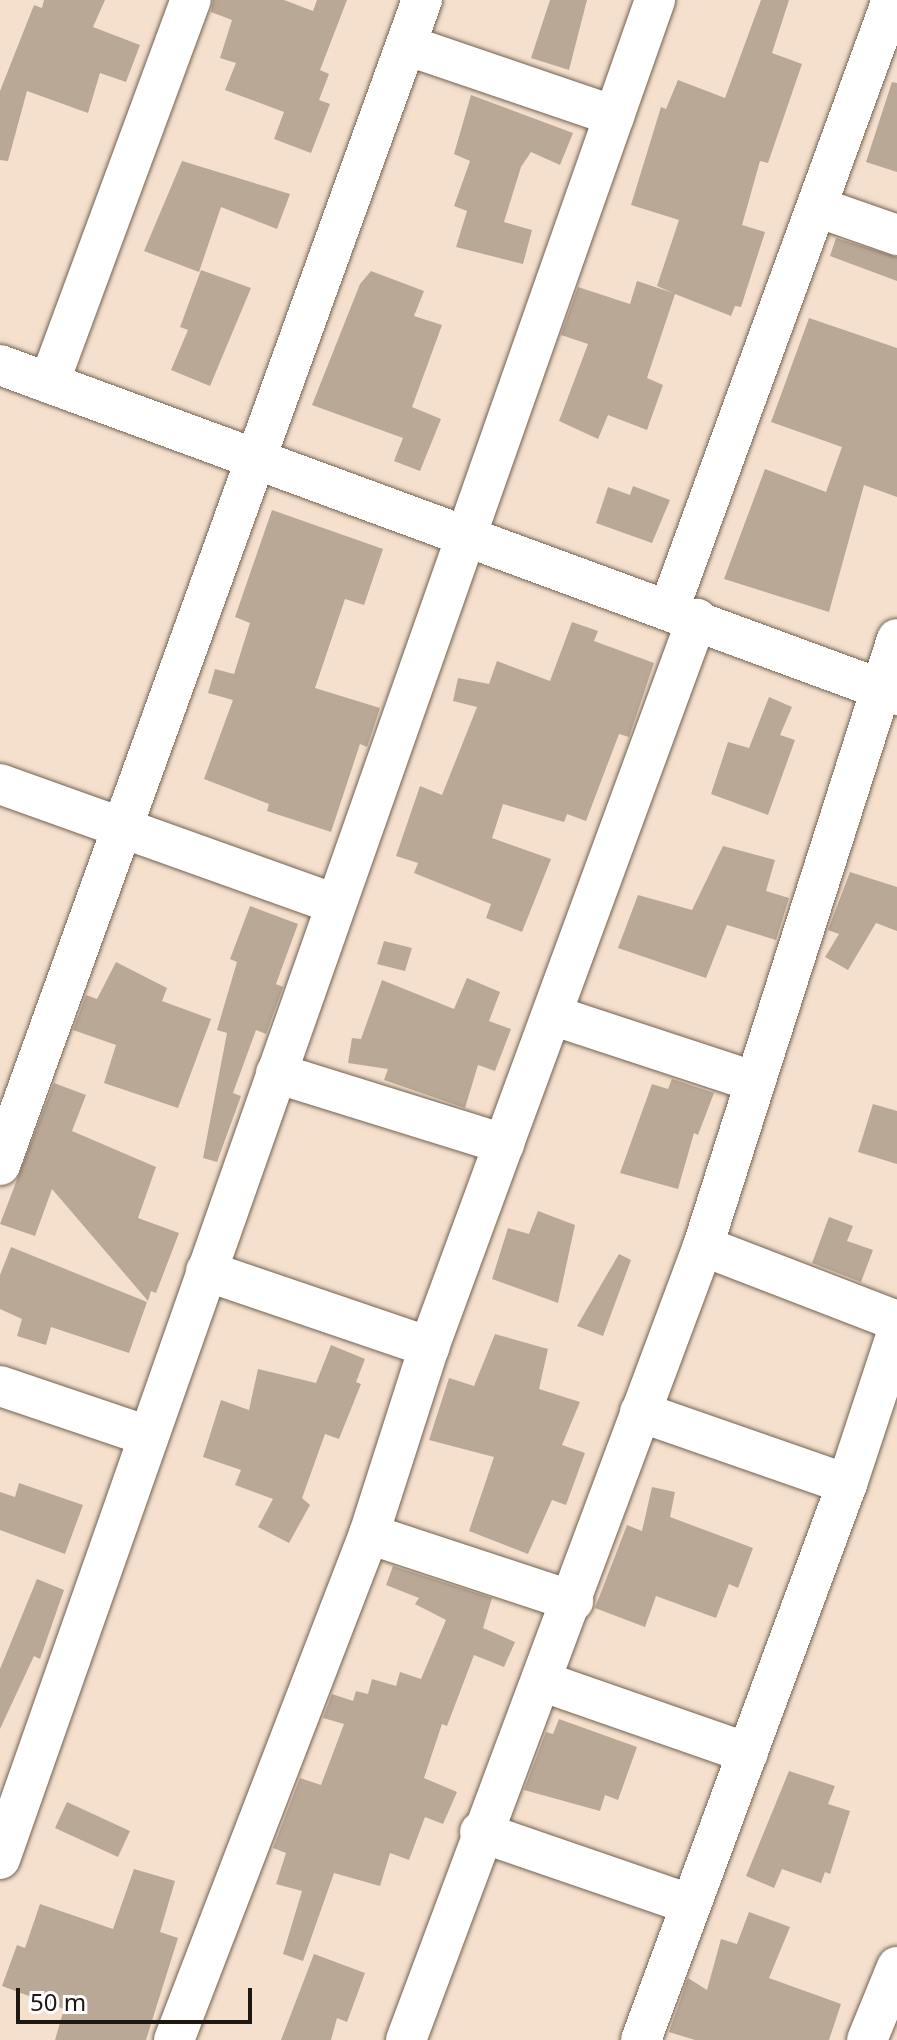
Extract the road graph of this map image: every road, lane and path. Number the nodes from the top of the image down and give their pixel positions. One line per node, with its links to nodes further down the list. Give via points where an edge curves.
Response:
1 (191, 0): 10 (street)
2 (422, 0): 5 (street)
3 (655, 0): 6 (street)
4 (892, 0): 7 (street)
5 (406, 45): 6 (street); 11 (street)
6 (614, 116): 12 (street)
7 (817, 207): 8 (street); 13 (street)
8 (897, 235)
9 (0, 365): 10 (street)
10 (49, 383): 11 (street)
11 (258, 459): 12 (street); 17 (street)
12 (464, 537): 13 (street); 18 (street)
13 (683, 614): 15 (street); 19 (street)
14 (897, 639): 15 (street)
15 (889, 691): 21 (street)
16 (0, 784): 17 (street)
17 (123, 829): 18 (street); 23 (street)
18 (335, 904): 20 (street)
19 (552, 1015): 21 (street); 22 (street)
20 (276, 1073): 22 (street); 25 (street)
21 (753, 1081): 24 (street)
22 (504, 1144): 28 (street)
23 (0, 1165)
24 (703, 1246): 26 (street); 30 (street)
25 (206, 1271): 28 (street); 31 (street)
26 (897, 1321)
27 (897, 1333): 32 (street)
28 (429, 1347): 33 (street)
29 (0, 1386): 31 (street)
30 (640, 1412): 32 (street); 34 (street)
31 (148, 1436): 38 (street)
32 (847, 1484): 36 (street)
33 (369, 1534): 34 (street); 41 (street)
34 (573, 1601): 35 (street)
35 (541, 1681): 36 (street); 37 (street)
36 (748, 1753): 39 (street)
37 (480, 1832): 39 (street); 42 (street)
38 (0, 1859)
39 (689, 1904): 43 (street)
40 (897, 1967): 44 (street)
41 (174, 2040)
42 (406, 2040)
43 (641, 2040)
44 (867, 2040)

